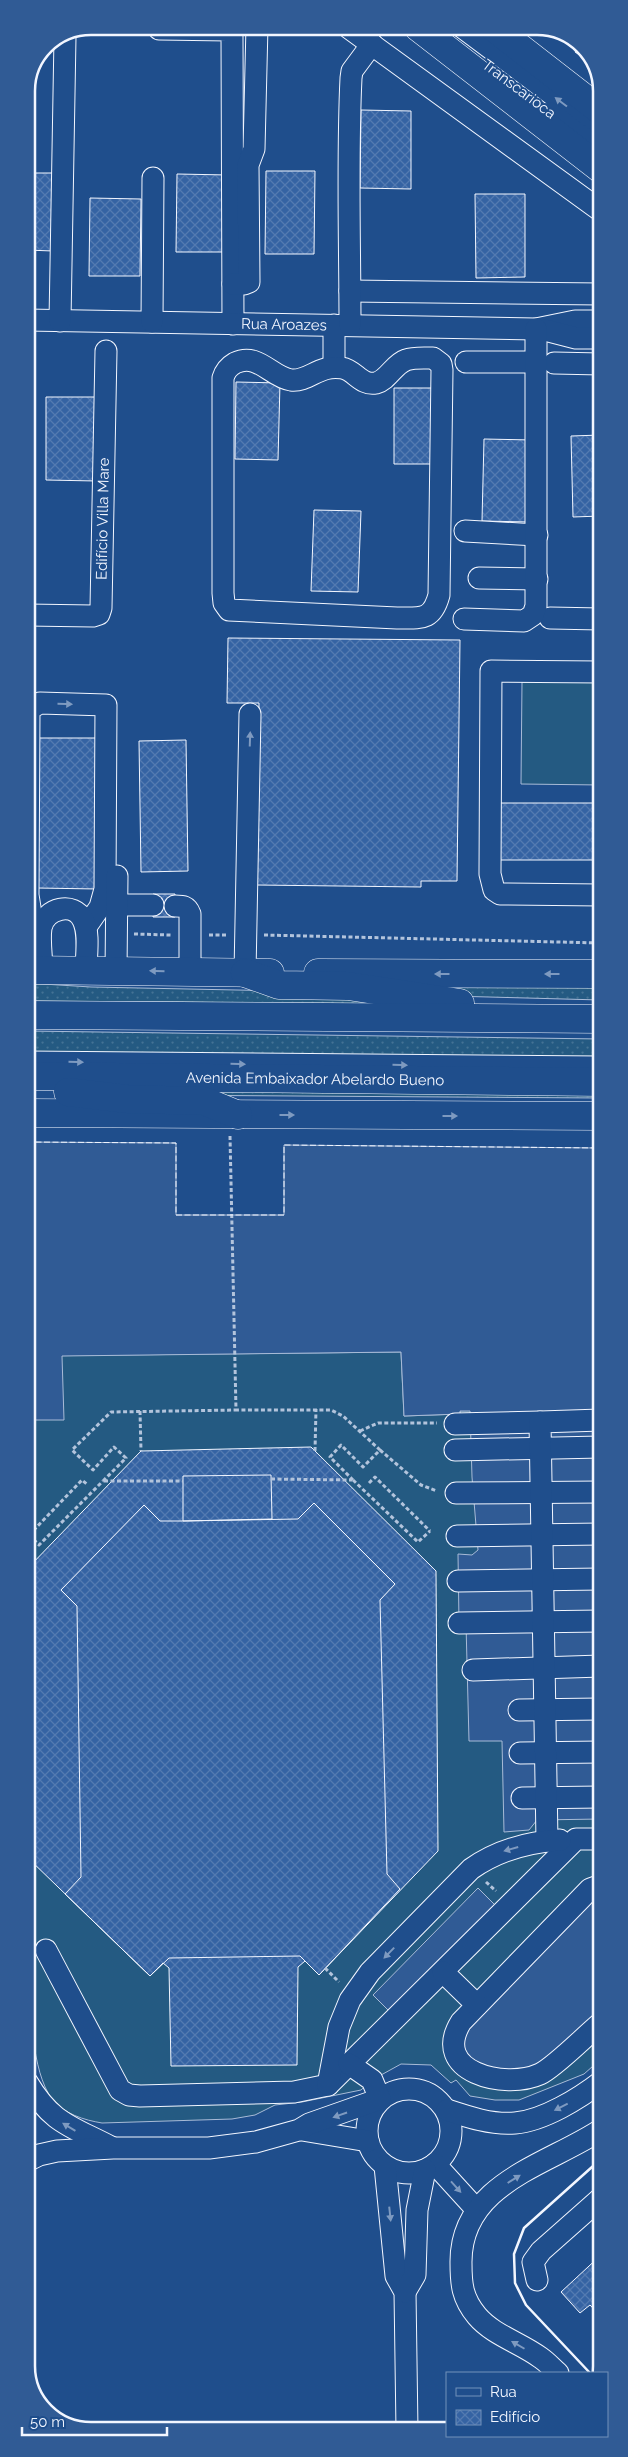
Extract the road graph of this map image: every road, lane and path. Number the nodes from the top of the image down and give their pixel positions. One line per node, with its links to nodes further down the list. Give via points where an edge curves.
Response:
1 (231, 35): 16 (street)
2 (256, 35): 16 (street, via 254,149 248,165 249,282)
3 (359, 35): 9 (street)
4 (428, 35): 13 (main road)
5 (448, 35): 12 (street, Transcarioca)
6 (473, 35): 11 (street, Transcarioca, one-way to 6)
7 (502, 35): 10 (main road)
8 (65, 41): 20 (street)
9 (372, 44): 15 (street); 17 (street, via 352,71 351,78)
10 (593, 105)
11 (593, 125)
12 (593, 145)
13 (593, 162)
14 (153, 178): 22 (street)
15 (593, 205)
16 (233, 284): 23 (street)
17 (350, 290): 18 (street); 24 (street)
18 (593, 294)
19 (35, 320): 20 (street, Rua Aroazes)
20 (60, 321): 22 (street, Rua Aroazes)
21 (593, 321): 25 (street, Rua Aroazes, via 575,321)
22 (152, 322): 23 (street, Rua Aroazes)
23 (233, 324): 24 (street, Rua Aroazes)
24 (342, 325): 25 (street, Rua Aroazes); 31 (street)
25 (538, 329): 26 (street, Rua Aroazes, via 576,338); 29 (street)
26 (593, 338)
27 (106, 351): 36 (street, Edifício Villa Mare, via 102,608 93,616)
28 (466, 362): 29 (street)
29 (545, 363): 30 (street); 33 (street)
30 (593, 364)
31 (334, 367): 31 (street, via 348,370 366,383 373,383 380,381 404,360 433,358 441,364 439,595 430,615 397,618 236,612 229,610 224,603 225,371 236,362 248,360 284,378 300,380 323,368)
32 (465, 532): 33 (street)
33 (537, 535): 35 (street)
34 (479, 578): 35 (street)
35 (537, 579): 38 (street, via 536,606 530,619)
36 (35, 615)
37 (550, 618): 39 (street)
38 (464, 619)
39 (593, 619)
40 (549, 657): 41 (street, via 496,657 492,660)
41 (491, 671): 42 (street); 50 (street, via 490,874 494,890 512,895)
42 (593, 672)
43 (35, 706): 56 (street, one-way to 56, via 40,703 106,705 105,889 100,907)
44 (250, 714): 47 (street, one-way to 44)
45 (118, 756): 51 (street)
46 (236, 760): 47 (street)
47 (248, 798): 59 (street)
48 (37, 890): 55 (street)
49 (95, 891): 56 (street)
50 (593, 896)
51 (117, 905): 52 (street); 57 (street)
52 (153, 905)
53 (175, 906): 58 (street, via 188,908)
54 (35, 916): 55 (street, one-way to 54)
55 (45, 921): 56 (street, via 54,911 66,908 77,912); 61 (street)
56 (84, 922): 63 (street)
57 (116, 933): 58 (path); 64 (street)
58 (190, 935): 59 (path); 65 (street)
59 (245, 935): 60 (path); 66 (street)
60 (593, 943)
61 (35, 966)
62 (35, 971): 63 (main road)
63 (86, 971): 64 (main road)
64 (116, 971): 65 (main road, one-way to 64)
65 (190, 972): 66 (main road)
66 (245, 972): 67 (main road, one-way to 66); 68 (main road, via 279,985 348,986 451,1003)
67 (593, 974)
68 (593, 1007)
69 (35, 1015): 70 (main road)
70 (593, 1019)
71 (35, 1026): 72 (street)
72 (593, 1032)
73 (35, 1062): 74 (street, one-way to 74)
74 (593, 1067)
75 (35, 1076): 76 (main road, Avenida Embaixador Abelardo Bueno)
76 (593, 1082)
77 (35, 1090): 80 (main road, via 127,1099 204,1101)
78 (35, 1113): 80 (main road)
79 (593, 1116): 80 (main road, one-way to 79)
80 (234, 1123): 82 (path)
81 (316, 1409): 82 (path); 87 (path, via 338,1412); 93 (path)
82 (236, 1410): 83 (path)
83 (140, 1411): 92 (path); 96 (path, via 111,1412 72,1450 92,1470 114,1447 126,1458)
84 (593, 1420): 85 (street)
85 (540, 1422): 86 (street); 89 (street)
86 (455, 1424): 87 (path, via 378,1423)
87 (360, 1431): 90 (path)
88 (593, 1447): 89 (street)
89 (540, 1448): 91 (street); 102 (street)
90 (380, 1450): 95 (path, via 363,1467 341,1445 330,1457); 101 (path, via 421,1485 431,1490)
91 (455, 1450)
92 (141, 1451)
93 (315, 1451)
94 (271, 1480): 95 (path)
95 (353, 1480): 98 (path, bridge, via 418,1542 430,1531 375,1477)
96 (103, 1481): 97 (path); 107 (path, bridge, via 39,1545)
97 (183, 1481)
98 (369, 1483)
99 (88, 1485): 103 (path, bridge, via 82,1480)
100 (593, 1492): 102 (street)
101 (456, 1493): 102 (street)
102 (541, 1493): 105 (street)
103 (35, 1529)
104 (593, 1534): 105 (street)
105 (542, 1535): 106 (street); 109 (street)
106 (457, 1536)
107 (35, 1541)
108 (593, 1579): 109 (street)
109 (543, 1580): 110 (street); 112 (street)
110 (458, 1581)
111 (593, 1621): 112 (street)
112 (544, 1622): 113 (street); 115 (street)
113 (459, 1623)
114 (593, 1666): 115 (street)
115 (544, 1668): 116 (street); 119 (street)
116 (473, 1670)
117 (593, 1709): 119 (street)
118 (519, 1710): 119 (street)
119 (545, 1710): 120 (street)
120 (546, 1752): 121 (street); 122 (street); 125 (street)
121 (593, 1752)
122 (520, 1753)
123 (593, 1796): 125 (street)
124 (522, 1798): 125 (street)
125 (546, 1798): 128 (street)
126 (576, 1839): 127 (street); 128 (street); 131 (street)
127 (593, 1839)
128 (547, 1841): 129 (street, one-way to 129, via 497,1853)
129 (471, 1869): 131 (path); 137 (street, one-way to 137, via 370,1972 350,2000 339,2027)
130 (593, 1888): 134 (street)
131 (512, 1904): 133 (street)
132 (46, 1950): 137 (street, via 120,2090 129,2095 294,2092)
133 (443, 1972): 134 (street); 136 (street)
134 (477, 2005): 135 (street, via 453,2034 453,2046 457,2059 484,2077 525,2080 543,2073)
135 (593, 2030)
136 (349, 2064): 137 (street); 140 (street, via 372,2080)
137 (328, 2085)
138 (593, 2087): 141 (street, one-way to 141, via 551,2112 516,2123 489,2121)
139 (35, 2095): 145 (street, one-way to 139, via 74,2131 42,2106)
140 (380, 2099): 141 (street, via 408,2088 430,2094); 142 (street, one-way to 142); 144 (street, via 371,2111)
141 (446, 2110): 148 (street, via 452,2133 450,2145)
142 (299, 2130): 144 (street); 145 (street, via 232,2146)
143 (593, 2134): 150 (street, one-way to 143, via 496,2190)
144 (368, 2141): 147 (street, via 374,2155)
145 (113, 2148): 146 (street)
146 (35, 2153)
147 (385, 2166): 148 (street, via 404,2173); 152 (street, one-way to 152, via 396,2276)
148 (430, 2167): 150 (street, one-way to 150); 152 (street, via 417,2210 415,2275)
149 (593, 2205): 151 (street, via 541,2251 533,2262)
150 (476, 2209): 153 (street, one-way to 150, via 477,2317 461,2289 461,2254 466,2227)
151 (537, 2280)
152 (405, 2292): 154 (street)
153 (557, 2372)
154 (407, 2422)

